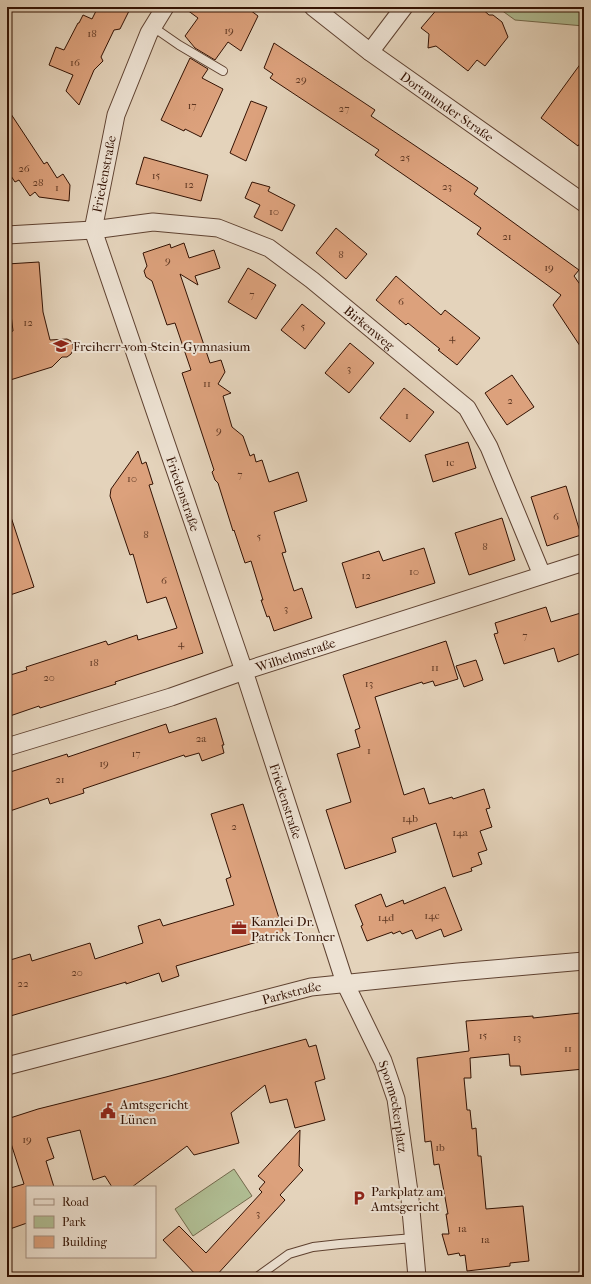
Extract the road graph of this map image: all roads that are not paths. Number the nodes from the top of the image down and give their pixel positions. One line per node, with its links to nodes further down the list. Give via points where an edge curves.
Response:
1 (165, 7): 4 (street, Friedenstraße)
2 (313, 7): 5 (street, Dortmunder Straße)
3 (404, 7): 5 (street)
4 (153, 27): 6 (lane); 8 (street, Friedenstraße, via 116,115)
5 (370, 52): 7 (street, Dortmunder Straße)
6 (223, 71)
7 (584, 203)
8 (93, 230): 9 (street, Birkenweg); 11 (street, Birkenweg, via 153,222 218,228 269,248 312,280 467,408 489,447); 12 (street, Friedenstraße)
9 (7, 235)
10 (584, 562): 11 (street, Wilhelmstraße)
11 (542, 575): 12 (street, Wilhelmstraße)
12 (244, 671): 13 (street, Wilhelmstraße, via 171,697); 15 (street, Friedenstraße)
13 (7, 747)
14 (584, 961): 15 (street, Parkstraße)
15 (345, 983): 16 (street, Parkstraße, via 311,987); 17 (street, Spormeckerplatz, via 383,1061 396,1099)
16 (7, 1066)
17 (414, 1238): 18 (lane, via 313,1247 289,1254); 19 (street, Spormeckerplatz)
18 (258, 1277)
19 (418, 1277)

